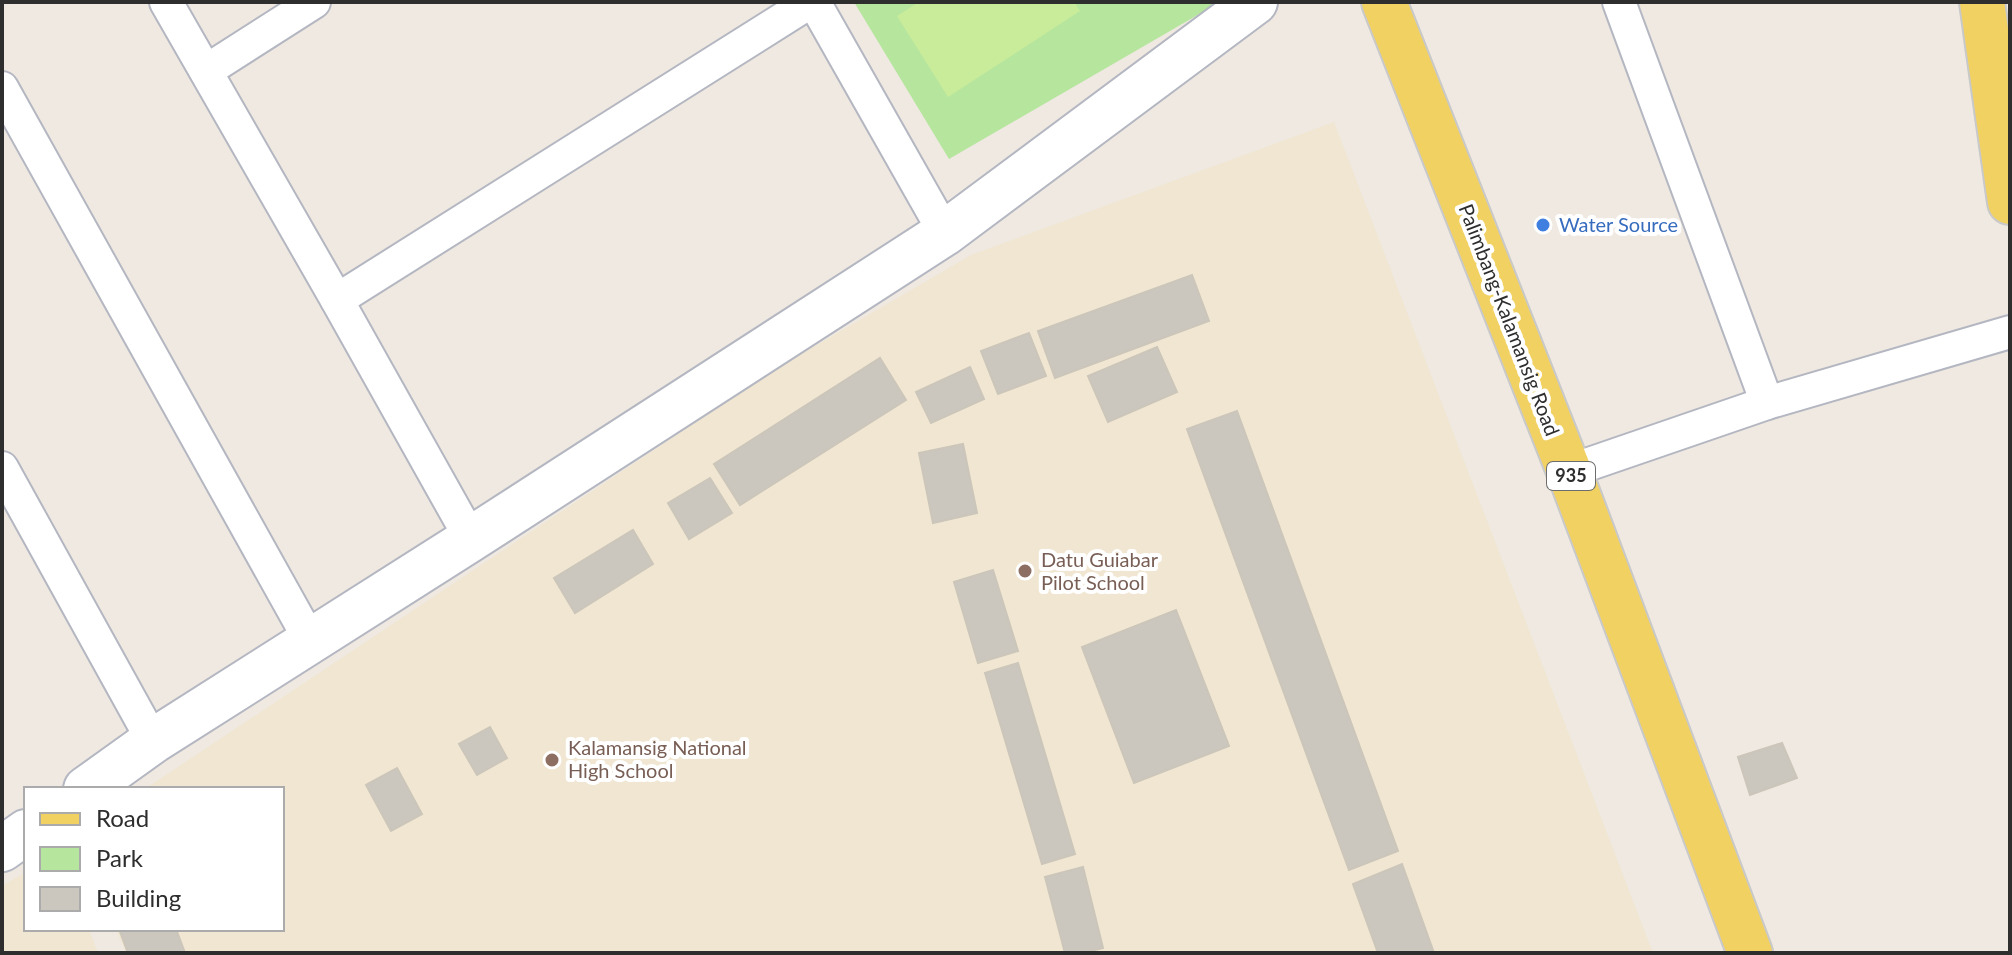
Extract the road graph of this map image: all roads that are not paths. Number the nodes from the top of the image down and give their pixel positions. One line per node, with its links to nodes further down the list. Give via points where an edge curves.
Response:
1 (166, 2): 8 (street)
2 (314, 2): 8 (street)
3 (812, 2): 11 (street); 12 (street)
4 (1255, 2): 11 (street)
5 (1384, 2): 16 (main road, Palimbang-Kalamansig Road / 935)
6 (1619, 2): 14 (street)
7 (1982, 2): 10 (main road)
8 (206, 71): 12 (street)
9 (2, 88): 18 (street)
10 (2010, 202)
11 (945, 233): 17 (street)
12 (337, 300): 17 (street)
13 (2010, 332): 14 (street)
14 (1767, 403): 16 (street)
15 (2, 468): 19 (street)
16 (1569, 471): 21 (main road, Palimbang-Kalamansig Road / 935)
17 (471, 539): 18 (street)
18 (310, 640): 19 (street)
19 (153, 741): 20 (street)
20 (89, 787)
21 (1750, 953)

